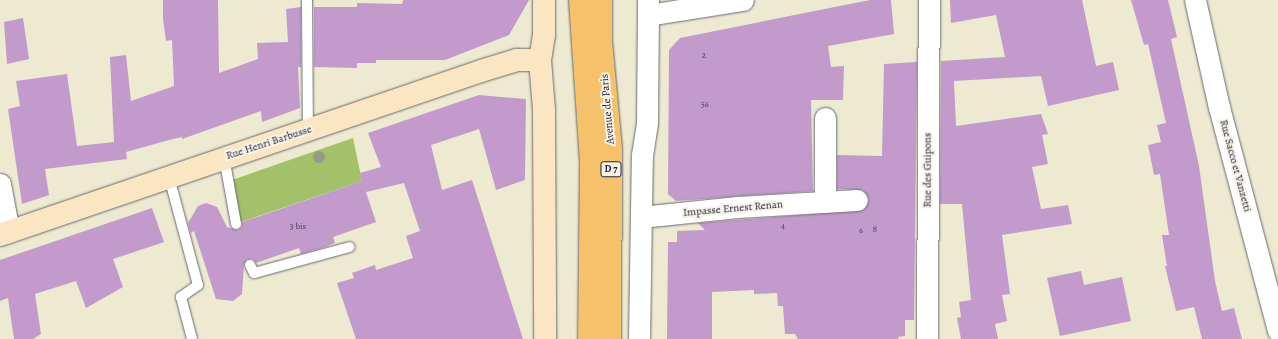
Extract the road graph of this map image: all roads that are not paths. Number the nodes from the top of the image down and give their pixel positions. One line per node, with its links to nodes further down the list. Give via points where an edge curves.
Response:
1 (307, 0): 11 (lane)
2 (544, 0): 9 (main road, via 544,35)
3 (580, 0): 25 (main road, Avenue de Paris / D 7, via 591,161)
4 (600, 0): 26 (main road, Avenue de Paris / D 7, via 601,41 611,149)
5 (743, 0): 8 (street)
6 (929, 0): 28 (street, Rue des Guipons)
7 (1195, 0): 22 (street, Rue Sacco et Vanzetti, via 1220,108)
8 (648, 7): 17 (street, via 647,122 642,155)
9 (540, 60): 11 (main road, Rue Henri Barbusse, via 517,60); 24 (main road, via 544,110)
10 (825, 118): 16 (street)
11 (308, 130): 12 (main road, Rue Henri Barbusse)
12 (224, 157): 13 (main road, Rue Henri Barbusse); 18 (lane)
13 (169, 177): 19 (main road, Rue Henri Barbusse); 23 (lane, via 198,285 181,297)
14 (0, 184): 19 (street)
15 (857, 200): 16 (street, Impasse Ernest Renan)
16 (825, 202): 17 (street, Impasse Ernest Renan)
17 (641, 217): 27 (street)
18 (236, 224)
19 (4, 233)
20 (350, 247): 21 (lane, via 254,273)
21 (250, 265)
22 (1278, 331)
23 (192, 339)
24 (545, 339)
25 (589, 339)
26 (610, 339)
27 (639, 339)
28 (927, 339)

